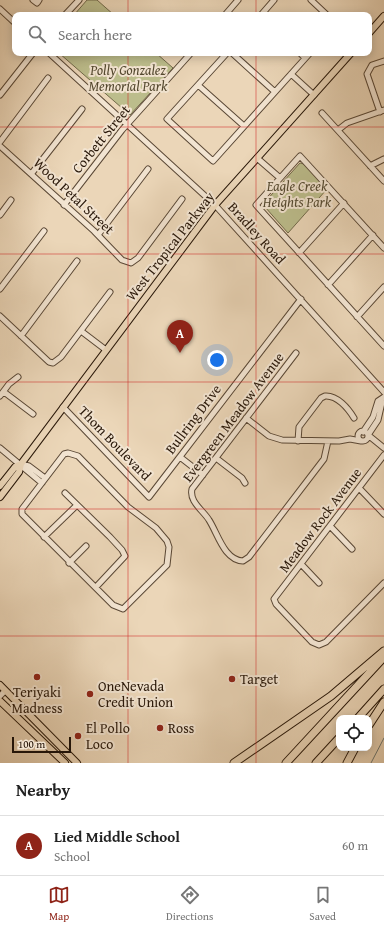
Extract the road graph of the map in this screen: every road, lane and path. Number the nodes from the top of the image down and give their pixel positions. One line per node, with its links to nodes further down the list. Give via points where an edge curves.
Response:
1 (33, 0): 2 (street, via 37,3)
2 (39, 0)
3 (79, 0): 8 (street)
4 (238, 0): 9 (street)
5 (274, 0): 10 (street)
6 (310, 0): 11 (street)
7 (0, 9): 13 (street)
8 (68, 12)
9 (228, 12)
10 (264, 12)
11 (324, 12)
12 (384, 16): 14 (main road)
13 (12, 19)
14 (372, 30)
15 (30, 56): 29 (street)
16 (51, 56): 33 (street, Bradley Road)
17 (188, 56): 33 (street, Corbett Street)
18 (224, 56): 26 (street)
19 (235, 56): 27 (street)
20 (304, 56): 22 (street)
21 (348, 56): 28 (main road, West Tropical Parkway)
22 (306, 58): 24 (street)
23 (384, 61): 31 (street, via 368,69 367,74)
24 (291, 74): 27 (street); 28 (street)
25 (48, 78): 36 (street)
26 (198, 85): 34 (street); 34 (street, via 168,119 213,161)
27 (275, 92): 34 (street)
28 (314, 95): 38 (main road, West Tropical Parkway)
29 (0, 96)
30 (82, 109): 42 (street)
31 (382, 111): 35 (street, via 347,123)
32 (322, 113): 35 (street)
33 (127, 124): 48 (street, Bradley Road); 49 (street, Corbett Street)
34 (244, 126)
35 (338, 130): 40 (street)
36 (0, 142)
37 (0, 146): 42 (street, Wood Petal Street)
38 (257, 158): 43 (street); 48 (main road, West Tropical Parkway)
39 (384, 159): 40 (street)
40 (370, 166): 44 (street)
41 (148, 169): 52 (street)
42 (32, 174): 49 (street, Wood Petal Street)
43 (280, 178): 47 (street, via 300,156); 55 (street, via 256,205)
44 (384, 181)
45 (182, 199): 52 (street, Wood Petal Street, via 131,264 122,260)
46 (11, 200): 50 (street)
47 (344, 203): 53 (street); 55 (street)
48 (215, 205): 61 (street, Bradley Road); 67 (main road, West Tropical Parkway)
49 (64, 206): 52 (street, Wood Petal Street)
50 (0, 215)
51 (44, 231): 59 (street)
52 (98, 235)
53 (373, 235): 54 (street); 57 (street)
54 (384, 248)
55 (299, 253): 57 (street)
56 (78, 261): 65 (street)
57 (328, 285): 63 (street)
58 (384, 287): 63 (street)
59 (0, 289)
60 (110, 292): 64 (street)
61 (301, 299): 70 (street, Bradley Road); 86 (street, Bullring Drive)
62 (0, 316): 65 (street)
63 (357, 317): 66 (street)
64 (81, 331): 65 (street, via 61,357 53,363); 67 (street)
65 (21, 336)
66 (384, 346)
67 (106, 350): 73 (main road, West Tropical Parkway)
68 (296, 353): 76 (street, Evergreen Meadow Avenue)
69 (18, 377): 71 (street)
70 (384, 392)
71 (2, 394): 75 (street)
72 (384, 398): 74 (street); 78 (street, via 378,401 373,417)
73 (63, 407): 88 (main road, West Tropical Parkway); 96 (street, Thom Boulevard)
74 (383, 409): 80 (street)
75 (33, 414)
76 (246, 418): 81 (street, via 269,436); 87 (street, Evergreen Meadow Avenue)
77 (354, 418): 81 (street, via 336,398 324,396 299,427)
78 (361, 432): 79 (street); 80 (street); 80 (street, via 358,437)
79 (350, 439): 80 (street); 82 (street)
80 (365, 439): 84 (street)
81 (298, 441): 82 (street)
82 (328, 441): 89 (street, Evergreen Meadow Avenue, via 324,459 249,557 243,561 228,552 209,520 193,500 192,489)
83 (0, 448): 88 (street)
84 (384, 448)
85 (384, 455): 93 (street, Meadow Rock Avenue)
86 (180, 457): 89 (street); 96 (street, Bullring Drive)
87 (216, 458): 89 (street, Evergreen Meadow Avenue); 91 (street)
88 (21, 464): 90 (street, via 29,466); 92 (main road, West Tropical Parkway, via 15,466); 95 (main road, West Tropical Parkway, via 19,472)
89 (203, 475)
90 (44, 480): 100 (street, via 22,510 22,514); 107 (street, via 64,454 78,456 128,507 156,528 167,541 170,554 167,565 126,607 120,609 113,605)
91 (245, 483)
92 (0, 486)
93 (360, 489): 98 (street); 99 (street, Meadow Rock Avenue)
94 (65, 493): 97 (street)
95 (0, 497)
96 (149, 497)
97 (76, 505): 100 (street); 107 (street, via 110,537 125,556)
98 (384, 514)
99 (331, 527): 102 (street); 104 (street, Meadow Rock Avenue)
100 (44, 537): 103 (street)
101 (86, 546): 103 (street)
102 (352, 549)
103 (69, 563): 107 (street)
104 (302, 565): 105 (street); 106 (street, Meadow Rock Avenue, via 274,600 312,642 319,645 326,642)
105 (319, 583)
106 (384, 583)
107 (96, 587)
108 (384, 651): 121 (highway, via 322,702)
109 (384, 657): 122 (highway)
110 (2, 687): 112 (street); 120 (main road)
111 (384, 689): 115 (highway)
112 (0, 696)
113 (0, 701): 119 (main road)
114 (384, 702): 116 (highway)
115 (361, 715)
116 (372, 720)
117 (336, 741): 123 (highway)
118 (353, 751): 124 (highway)
119 (65, 763)
120 (77, 763)
121 (234, 763)
122 (286, 763)
123 (316, 763)
124 (347, 763)

